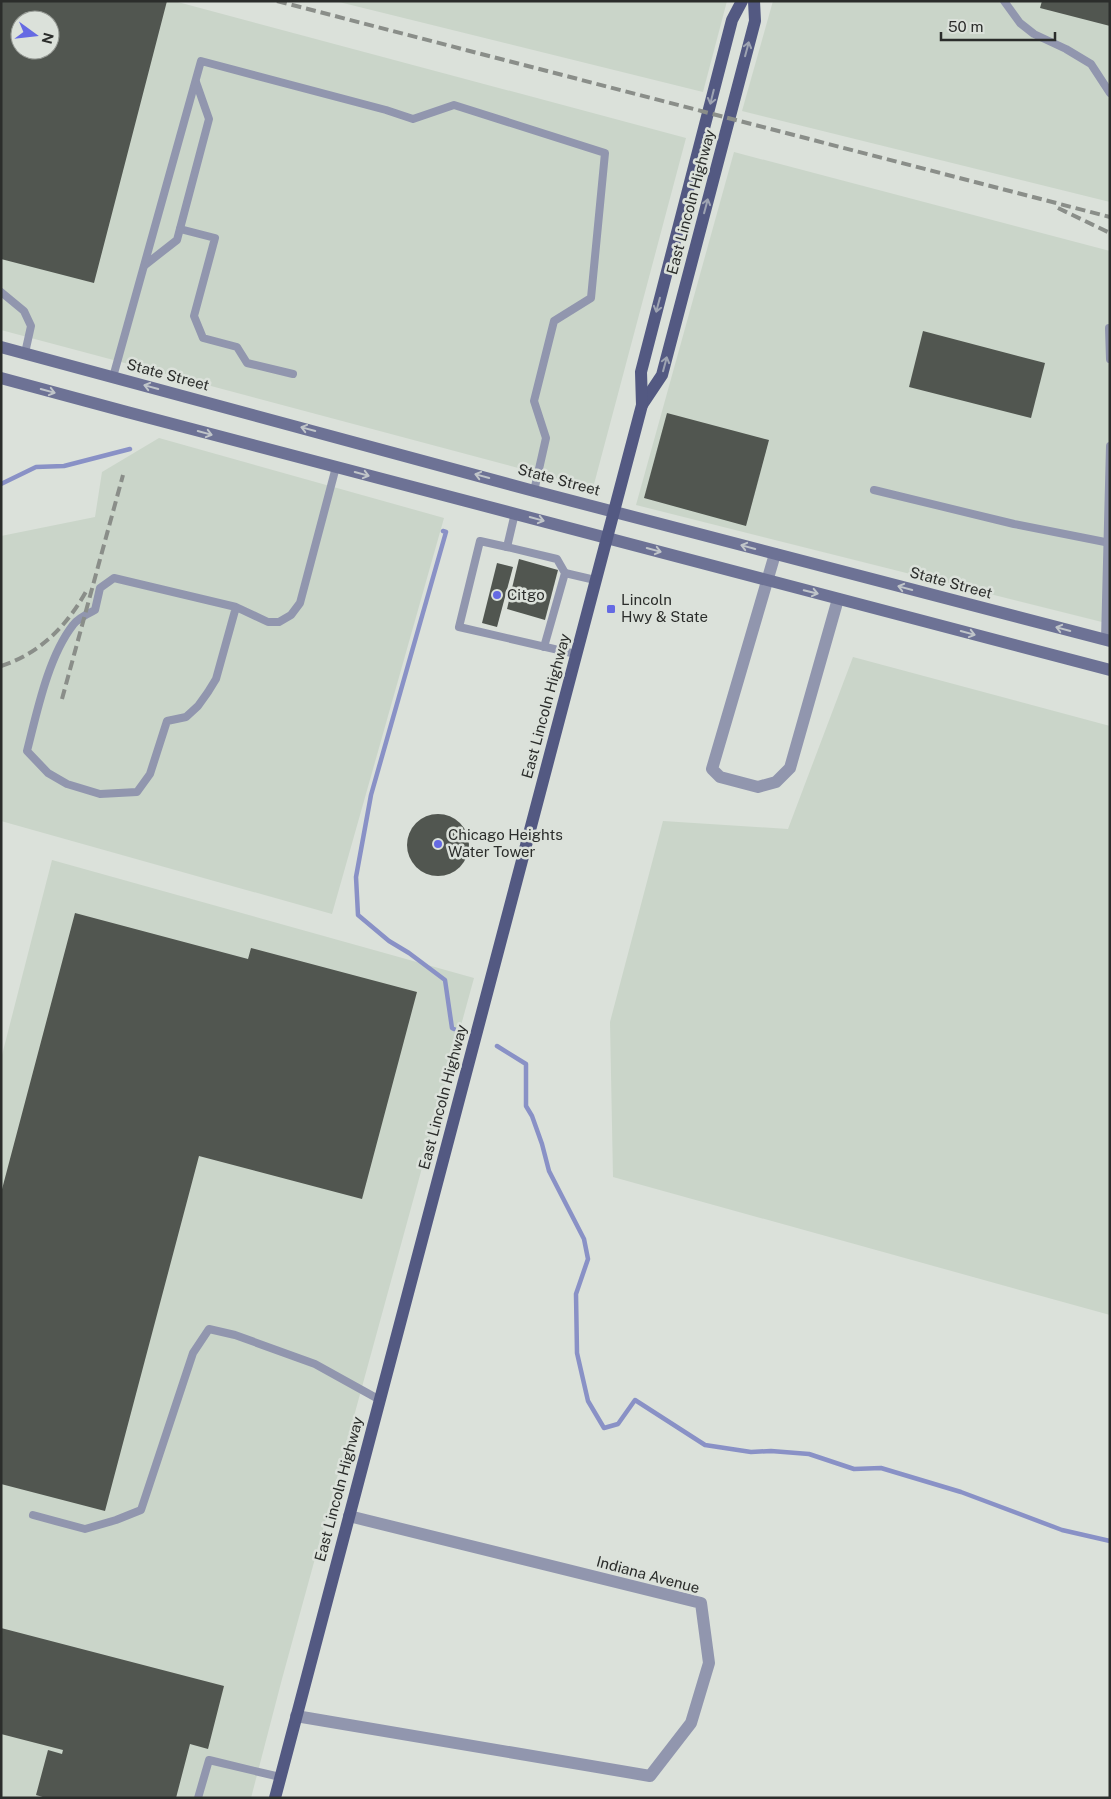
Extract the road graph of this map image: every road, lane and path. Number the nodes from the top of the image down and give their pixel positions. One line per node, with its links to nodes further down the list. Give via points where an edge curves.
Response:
1 (742, 1): 16 (main road, East Lincoln Highway, one-way to 16, via 732,20 643,362)
2 (754, 1): 16 (main road, East Lincoln Highway, one-way to 2, via 662,375 755,21)
3 (1004, 1): 5 (lane, via 1020,23 1034,34 1091,64)
4 (196, 82): 6 (lane, via 209,119); 7 (lane); 20 (lane, via 201,61 413,120 454,105 605,154 591,298 554,321 534,401 546,438)
5 (1110, 92)
6 (180, 229): 7 (lane, via 177,240); 13 (lane, via 215,238 194,316 203,338 237,347 247,363)
7 (145, 265): 14 (lane)
8 (1, 292): 11 (lane, via 24,311 31,326)
9 (1109, 328): 12 (lane)
10 (1, 347): 11 (street, State Street)
11 (25, 353): 14 (street, State Street)
12 (1110, 359)
13 (293, 374)
14 (113, 377): 20 (street, State Street, one-way to 14)
15 (1, 378): 19 (street, one-way to 19)
16 (642, 406): 22 (main road, East Lincoln Highway)
17 (1110, 446): 18 (lane)
18 (1110, 452): 25 (lane)
19 (336, 467): 23 (street, one-way to 23); 32 (lane, via 300,603 292,616 279,622 268,622)
20 (534, 490): 22 (street, State Street)
21 (874, 490): 25 (lane)
22 (614, 512): 24 (main road, East Lincoln Highway); 27 (street, State Street, one-way to 22)
23 (515, 514): 24 (street, one-way to 24); 26 (lane)
24 (607, 538): 29 (main road, East Lincoln Highway); 30 (street, one-way to 30)
25 (1108, 543): 33 (lane)
26 (507, 547): 28 (lane, via 557,559); 34 (lane, via 480,541 458,627)
27 (775, 554): 30 (street); 33 (street, State Street, one-way to 27)
28 (565, 573): 29 (lane); 34 (lane)
29 (595, 580): 35 (main road, East Lincoln Highway)
30 (767, 581): 31 (street, one-way to 31); 31 (street, via 712,769 720,777 758,787 776,782 790,768)
31 (838, 599): 36 (street, one-way to 36)
32 (236, 607): 32 (lane, via 114,578 100,588 95,610 74,624 62,641 38,706 27,751 48,773 68,784 100,794 137,792 150,774 167,721 186,717 198,706 216,679)
33 (1107, 640)
34 (544, 647): 35 (lane)
35 (576, 654): 37 (main road, East Lincoln Highway)
36 (1110, 670)
37 (380, 1400): 38 (lane, via 315,1364 209,1329 193,1353 141,1510 85,1529); 39 (main road, East Lincoln Highway)
38 (33, 1515)
39 (349, 1516): 40 (main road, East Lincoln Highway); 40 (street, Indiana Avenue, via 701,1604 709,1663 691,1723 650,1776)
40 (296, 1716): 41 (main road, East Lincoln Highway)
41 (280, 1777): 42 (lane, via 209,1760); 43 (main road, East Lincoln Highway)
42 (198, 1798)
43 (275, 1798)

